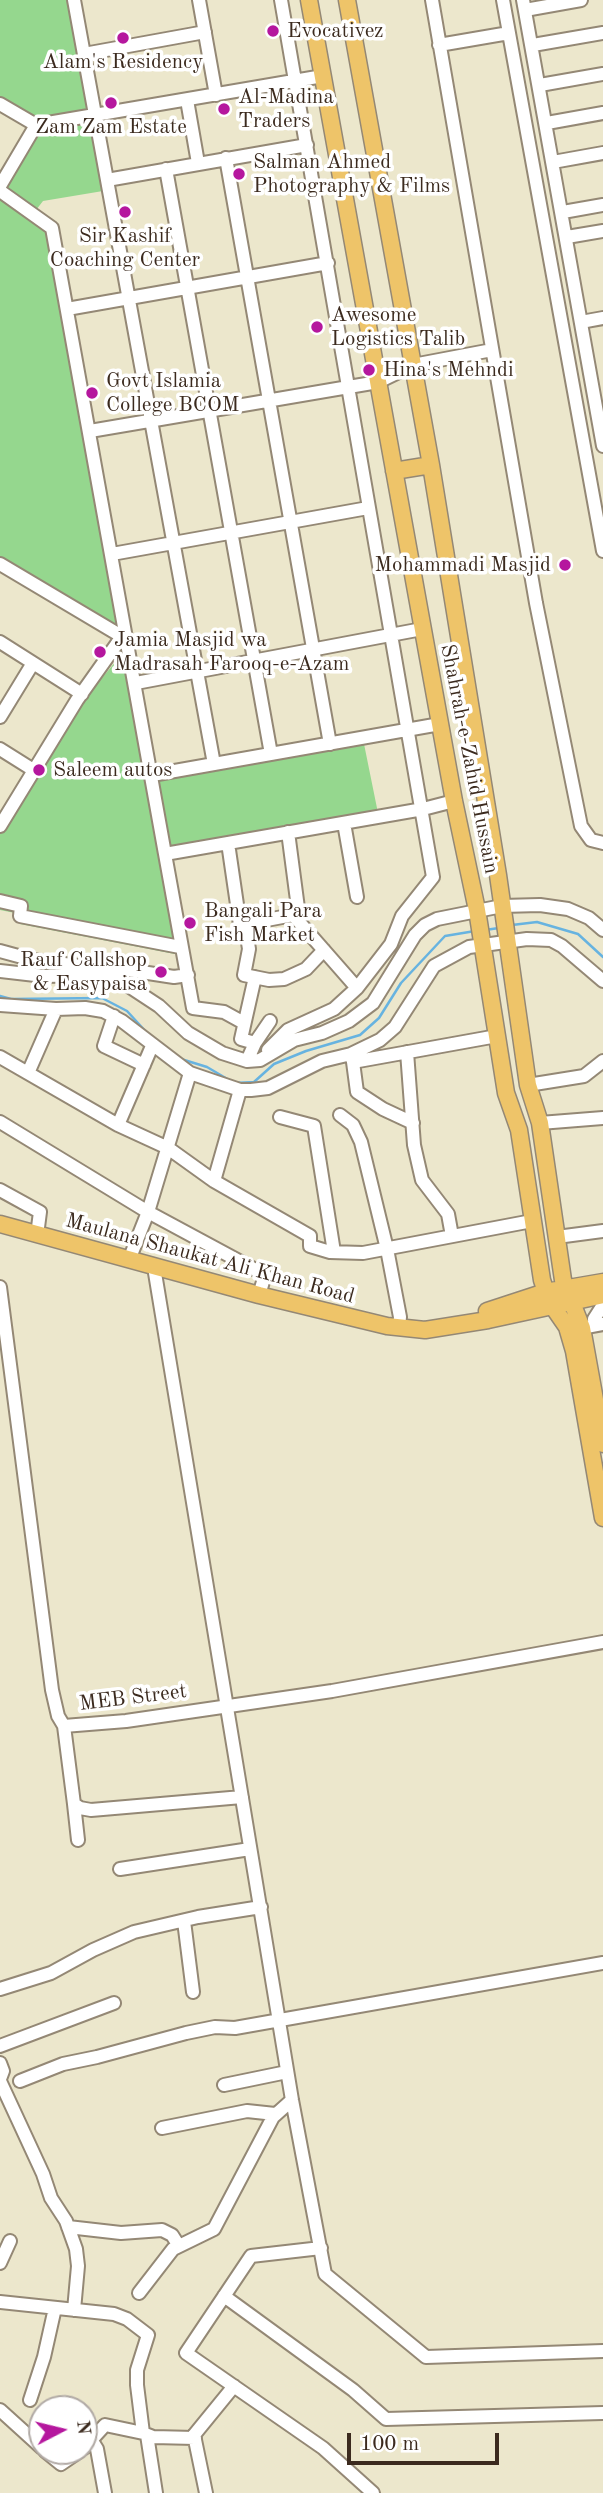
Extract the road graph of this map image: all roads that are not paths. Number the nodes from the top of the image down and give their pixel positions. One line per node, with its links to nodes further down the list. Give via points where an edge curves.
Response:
1 (74, 0): 15 (street)
2 (200, 0): 10 (street)
3 (281, 0): 18 (street)
4 (309, 0): 17 (main road, Shahrah-e-Zahid Hussain)
5 (347, 0): 47 (main road, Shahrah-e-Zahid Hussain)
6 (432, 0): 13 (street)
7 (503, 0): 11 (street)
8 (581, 0): 9 (street)
9 (524, 5): 14 (street)
10 (205, 32): 15 (street); 20 (street)
11 (509, 33): 13 (street); 62 (street)
12 (603, 33): 14 (street)
13 (439, 45): 46 (street)
14 (533, 45): 19 (street)
15 (84, 54): 24 (street)
16 (603, 74): 19 (street)
17 (323, 76): 18 (street); 48 (main road, Shahrah-e-Zahid Hussain)
18 (296, 80): 20 (street); 27 (street)
19 (540, 85): 25 (street)
20 (216, 95): 21 (street)
21 (187, 100): 24 (street); 31 (street)
22 (0, 104): 26 (street)
23 (603, 113): 25 (street)
24 (95, 115): 26 (street); 33 (street)
25 (547, 123): 30 (street)
26 (36, 125): 34 (street)
27 (307, 145): 29 (street); 39 (street)
28 (603, 153): 30 (street)
29 (226, 159): 31 (street); 40 (street)
30 (552, 162): 36 (street)
31 (198, 163): 32 (street)
32 (166, 169): 33 (street); 41 (street)
33 (107, 180): 42 (street)
34 (0, 188): 43 (street, via 52,228)
35 (603, 205): 36 (street)
36 (563, 212): 38 (street)
37 (603, 231): 38 (street)
38 (567, 237): 45 (street)
39 (328, 262): 40 (street); 49 (street)
40 (247, 277): 41 (street); 51 (street)
41 (187, 288): 42 (street); 52 (street)
42 (129, 299): 43 (street); 53 (street)
43 (67, 309): 54 (street)
44 (603, 318): 45 (street)
45 (581, 322): 50 (street)
46 (492, 350): 47 (street); 90 (street, via 581,827 591,840)
47 (413, 365): 48 (street); 56 (main road, Shahrah-e-Zahid Hussain)
48 (378, 382): 49 (street); 57 (main road, Shahrah-e-Zahid Hussain)
49 (347, 387): 51 (street); 58 (street)
50 (598, 387): 55 (street)
51 (269, 401): 52 (street); 59 (street)
52 (209, 411): 53 (street); 60 (street)
53 (151, 421): 54 (street); 61 (street)
54 (90, 431): 63 (street)
55 (603, 446)
56 (431, 465): 57 (main road); 94 (main road, Shahrah-e-Zahid Hussain)
57 (394, 471): 65 (main road, Shahrah-e-Zahid Hussain)
58 (368, 508): 59 (street); 66 (street)
59 (290, 522): 60 (street); 69 (street)
60 (232, 532): 61 (street); 70 (street)
61 (173, 543): 63 (street); 72 (street)
62 (603, 551)
63 (112, 554): 67 (street)
64 (2, 568): 67 (street)
65 (422, 629): 66 (street); 76 (main road, Shahrah-e-Zahid Hussain)
66 (391, 635): 69 (street); 77 (street)
67 (125, 639): 73 (street); 74 (street)
68 (0, 642): 71 (street)
69 (313, 650): 70 (street); 78 (street)
70 (255, 661): 72 (street); 80 (street)
71 (33, 663): 74 (street); 75 (street)
72 (197, 672): 73 (street); 81 (street)
73 (136, 683): 83 (street)
74 (82, 694): 82 (street)
75 (0, 717)
76 (440, 724): 77 (street); 84 (main road, Shahrah-e-Zahid Hussain)
77 (407, 730): 78 (street); 85 (street)
78 (330, 744): 80 (street)
79 (0, 749): 82 (street)
80 (271, 754): 81 (street)
81 (214, 764): 83 (street)
82 (35, 771): 87 (street)
83 (152, 775): 91 (street)
84 (454, 802): 85 (street); 95 (main road, Shahrah-e-Zahid Hussain)
85 (423, 809): 86 (street); 108 (street, via 433,877 402,916 391,944)
86 (344, 823): 88 (street); 92 (street)
87 (0, 827)
88 (288, 832): 89 (street); 96 (street, via 298,908)
89 (228, 843): 91 (street); 97 (street, via 240,925)
90 (603, 843)
91 (165, 853): 101 (street)
92 (357, 897)
93 (0, 901): 101 (street, via 20,906 20,916)
94 (502, 908): 95 (street); 98 (street, via 540,905 568,909); 99 (main road, Shahrah-e-Zahid Hussain)
95 (477, 913): 100 (main road, Shahrah-e-Zahid Hussain); 121 (street, via 425,925 373,1003 349,1021 294,1040 261,1060)
96 (293, 915): 97 (street); 102 (street)
97 (245, 924): 106 (street, via 249,948 244,975)
98 (603, 930)
99 (507, 937): 100 (street); 107 (street, via 551,940); 126 (main road, Shahrah-e-Zahid Hussain)
100 (481, 941): 114 (main road, Shahrah-e-Zahid Hussain); 120 (street, via 434,966 395,1027)
101 (180, 947): 105 (street)
102 (324, 950): 106 (street, via 306,969 284,979); 108 (street)
103 (0, 951): 105 (street, via 103,969)
104 (0, 971): 121 (street, via 94,975 121,981 159,1006 188,1033)
105 (188, 975): 113 (street, via 193,1008 224,1012)
106 (255, 977): 113 (street)
107 (603, 981)
108 (357, 988): 117 (street, via 334,1009 288,1030)
109 (0, 1006): 110 (street)
110 (56, 1009): 111 (street, via 85,1008); 124 (street)
111 (114, 1016): 116 (street); 123 (street, via 104,1046)
112 (270, 1021): 115 (street)
113 (244, 1023): 115 (street, via 241,1039)
114 (497, 1036): 118 (street); 139 (main road, Shahrah-e-Zahid Hussain, via 508,1100 519,1130)
115 (254, 1043): 121 (street)
116 (152, 1046): 123 (street); 125 (street)
117 (268, 1050)
118 (407, 1052): 120 (street); 132 (street)
119 (0, 1057): 124 (street)
120 (352, 1058): 127 (street, via 321,1061 268,1088); 132 (street, via 356,1092)
121 (247, 1061)
122 (603, 1061): 126 (street, via 584,1076)
123 (144, 1065): 134 (street)
124 (28, 1073): 134 (street)
125 (190, 1073): 127 (street); 135 (street)
126 (528, 1085): 133 (main road, Shahrah-e-Zahid Hussain)
127 (240, 1090): 136 (street)
128 (340, 1115): 145 (street, via 353,1125 361,1142)
129 (280, 1117): 146 (street, via 314,1126)
130 (603, 1118): 133 (street)
131 (0, 1122): 138 (street)
132 (413, 1123): 143 (street, via 422,1180 448,1214)
133 (540, 1123): 144 (main road, Shahrah-e-Zahid Hussain)
134 (118, 1125): 135 (street)
135 (168, 1148): 136 (street); 138 (street)
136 (214, 1181): 146 (street, via 310,1236 310,1246)
137 (0, 1190): 142 (street, via 40,1212)
138 (148, 1212): 147 (street); 151 (street, via 265,1275)
139 (532, 1221): 143 (street); 154 (main road, Shahrah-e-Zahid Hussain)
140 (0, 1224): 142 (main road, Maulana Shaukat Ali Khan Road)
141 (603, 1231): 144 (street)
142 (37, 1235): 147 (main road, Maulana Shaukat Ali Khan Road)
143 (452, 1236): 145 (street)
144 (557, 1237): 152 (main road, Shahrah-e-Zahid Hussain)
145 (387, 1249): 146 (street); 156 (street)
146 (334, 1252)
147 (129, 1260): 148 (main road, Maulana Shaukat Ali Khan Road)
148 (155, 1267): 151 (main road, Maulana Shaukat Ali Khan Road); 162 (street)
149 (603, 1282): 152 (main road, Maulana Shaukat Ali Khan Road)
150 (0, 1287): 163 (street, MEB Street, via 52,1690)
151 (259, 1295): 156 (main road, Maulana Shaukat Ali Khan Road, via 346,1318)
152 (568, 1295): 153 (main road, Maulana Shaukat Ali Khan Road); 154 (main road, Maulana Shaukat Ali Khan Road); 157 (main road, Shahrah-e-Zahid Hussain)
153 (603, 1295)
154 (549, 1299): 156 (main road, Maulana Shaukat Ali Khan Road, via 488,1320 425,1330); 157 (main road, Shahrah-e-Zahid Hussain)
155 (603, 1305): 157 (street)
156 (404, 1327)
157 (587, 1327): 158 (main road, Shahrah-e-Zahid Hussain); 160 (main road, Shahrah-e-Zahid Hussain, via 576,1364)
158 (598, 1389): 159 (main road, Shahrah-e-Zahid Hussain)
159 (603, 1444)
160 (603, 1518)
161 (603, 1642): 162 (street, MEB Street)
162 (228, 1706): 163 (street, MEB Street); 164 (street)
163 (64, 1726): 165 (street)
164 (242, 1797): 165 (street, via 91,1810); 167 (street)
165 (74, 1804): 166 (street)
166 (78, 1840)
167 (250, 1849): 168 (street); 169 (street)
168 (120, 1869)
169 (261, 1908): 170 (street); 175 (street)
170 (184, 1920): 172 (street, via 134,1932 51,1973); 173 (street)
171 (603, 1963): 175 (street)
172 (0, 1989)
173 (193, 1992)
174 (114, 2003): 176 (street)
175 (279, 2019): 178 (street); 180 (street, via 186,2033 63,2064)
176 (0, 2046)
177 (0, 2063): 179 (street)
178 (287, 2072): 181 (street); 182 (street)
179 (0, 2080): 185 (street)
180 (20, 2081)
181 (225, 2085)
182 (292, 2100): 183 (street); 188 (street)
183 (275, 2114): 184 (street, via 247,2111); 187 (street, via 214,2229)
184 (162, 2128)
185 (68, 2227): 187 (street, via 121,2233 162,2230); 194 (street, via 78,2266)
186 (10, 2241): 189 (street)
187 (179, 2246): 190 (street)
188 (321, 2248): 191 (street, via 251,2256); 195 (street, via 325,2274 426,2357)
189 (0, 2263)
190 (139, 2293)
191 (224, 2296): 196 (street, via 186,2353); 199 (street, via 354,2390 386,2419)
192 (0, 2302): 193 (street)
193 (55, 2308): 194 (street); 197 (street)
194 (74, 2310): 201 (street, via 121,2316 148,2335 137,2370)
195 (603, 2351)
196 (234, 2386): 203 (street); 208 (street, via 323,2448)
197 (32, 2395)
198 (0, 2410): 202 (street)
199 (603, 2413)
200 (98, 2433): 201 (street, via 105,2425)
201 (145, 2434): 203 (street); 206 (street)
202 (28, 2436)
203 (195, 2438): 207 (street)
204 (98, 2454): 205 (street)
205 (105, 2493)
206 (156, 2493)
207 (205, 2493)
208 (373, 2493)

